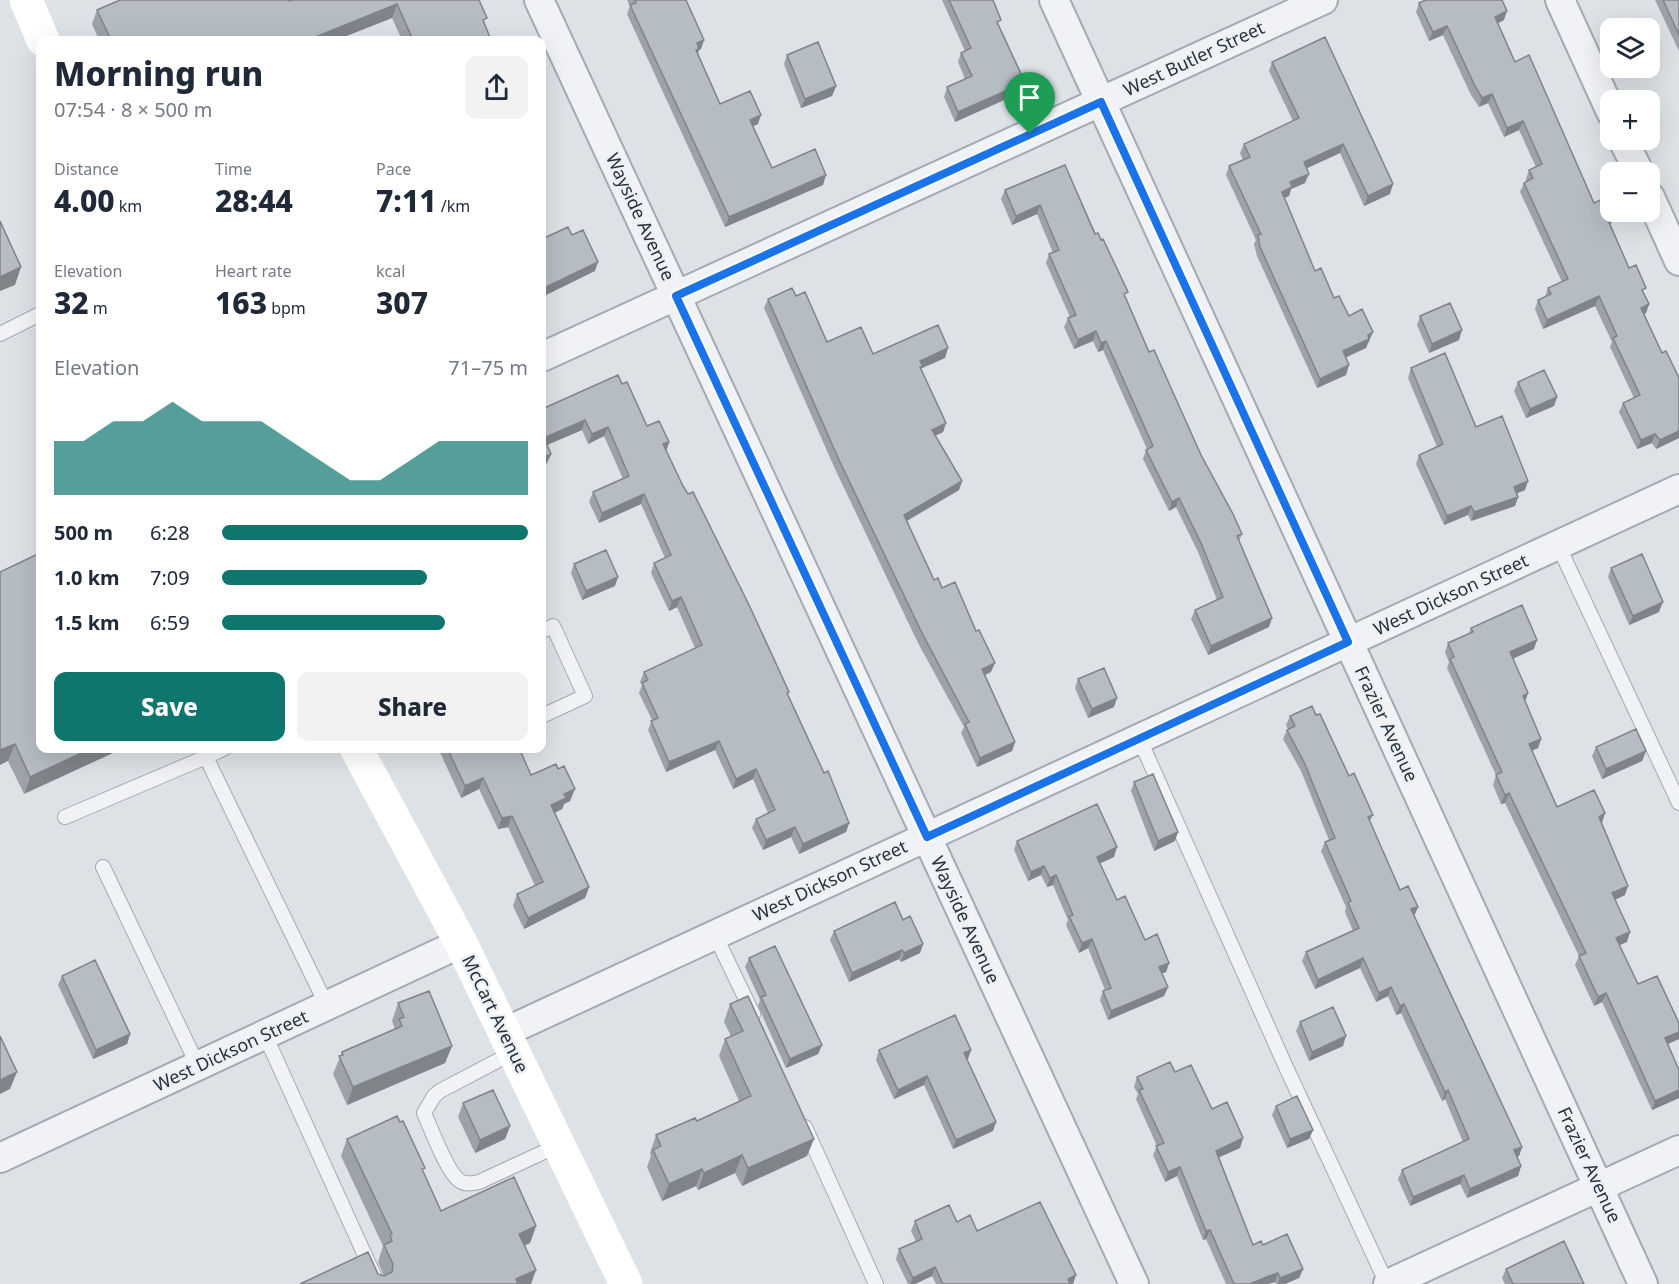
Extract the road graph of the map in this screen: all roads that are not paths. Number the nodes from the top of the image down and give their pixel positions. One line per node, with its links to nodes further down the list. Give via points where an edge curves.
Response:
1 (26, 0): 6 (main road)
2 (539, 0): 11 (street, Wayside Avenue)
3 (1054, 0): 8 (street, Frazier Avenue)
4 (1323, 0): 8 (street, West Butler Street)
5 (1560, 0): 7 (street)
6 (41, 36)
7 (1601, 90)
8 (1101, 102): 11 (street, West Butler Street); 18 (street, Frazier Avenue)
9 (1660, 219): 10 (street)
10 (1679, 261)
11 (676, 296): 14 (street, West Butler Street); 25 (street, Wayside Avenue)
12 (36, 316): 13 (lane)
13 (0, 334)
14 (546, 355)
15 (1679, 489): 16 (street, West Dickson Street)
16 (1558, 545): 18 (street, West Dickson Street); 23 (lane)
17 (546, 629): 19 (lane, via 553,626 585,696)
18 (1348, 642): 20 (street, West Dickson Street); 38 (street, Frazier Avenue)
19 (546, 714)
20 (1140, 738): 25 (street, West Dickson Street); 43 (lane, via 1285,1065)
21 (204, 753): 24 (lane); 29 (lane)
22 (359, 753): 28 (main road, McCart Avenue)
23 (1679, 803)
24 (65, 817)
25 (927, 837): 27 (street, West Dickson Street); 42 (street, Wayside Avenue)
26 (103, 867): 33 (lane)
27 (716, 934): 30 (lane); 32 (street, West Dickson Street)
28 (460, 943): 29 (street, West Dickson Street); 32 (main road, McCart Avenue)
29 (327, 1006): 31 (street, West Dickson Street)
30 (759, 1027)
31 (265, 1035): 33 (street, West Dickson Street); 39 (lane)
32 (509, 1042): 35 (main road, McCart Avenue); 35 (lane, via 434,1096 424,1113 433,1133 457,1180 466,1184 479,1182)
33 (198, 1066): 37 (street, West Dickson Street)
34 (798, 1110): 41 (lane)
35 (559, 1145): 40 (main road, McCart Avenue)
36 (1679, 1150): 38 (street)
37 (0, 1158)
38 (1599, 1187): 43 (street); 44 (street, Frazier Avenue)
39 (378, 1284)
40 (626, 1284)
41 (876, 1284)
42 (1134, 1284)
43 (1388, 1284)
44 (1643, 1284)

